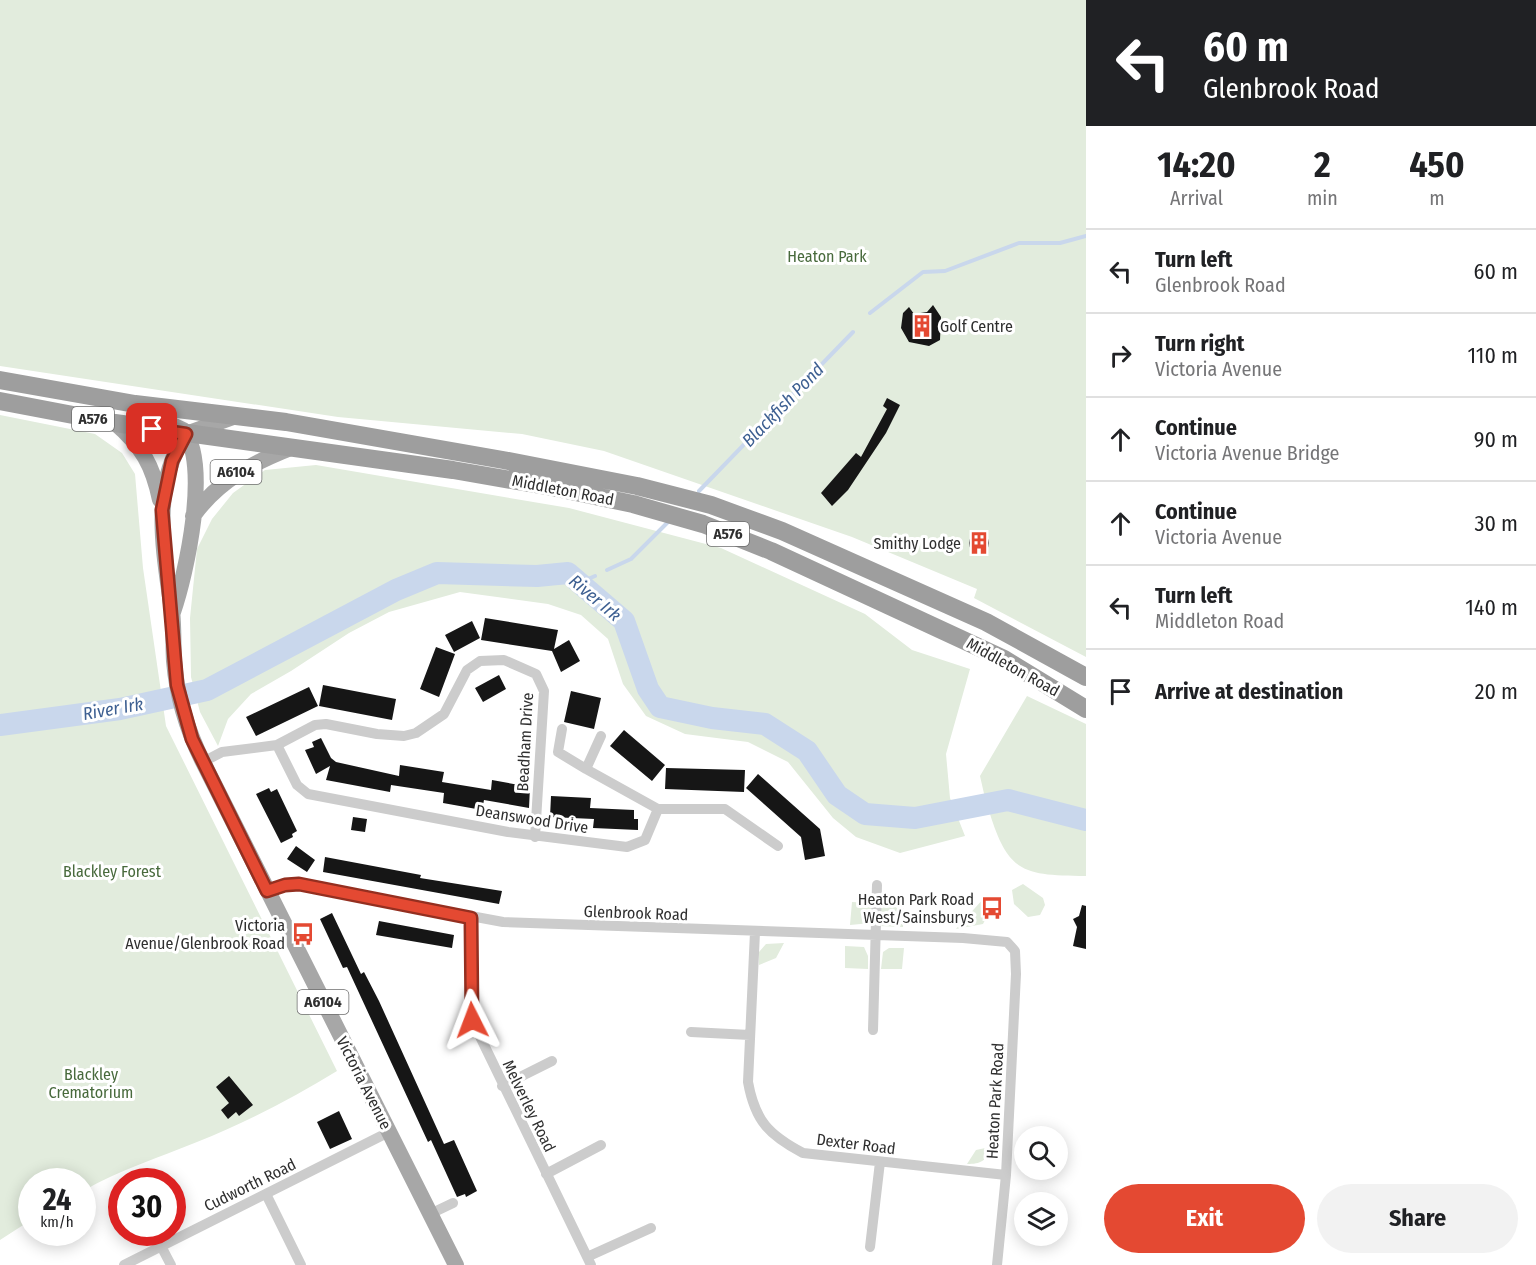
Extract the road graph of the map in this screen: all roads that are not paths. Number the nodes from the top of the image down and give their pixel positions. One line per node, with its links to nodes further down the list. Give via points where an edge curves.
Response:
1 (0, 380): 3 (highway, Middleton Road / A576)
2 (0, 401): 5 (highway, Middleton Road / A576)
3 (135, 404): 4 (highway, Middleton Road / A576); 6 (main road)
4 (236, 416): 6 (main road); 11 (highway, Middleton Road / A576, via 574,473 711,505 782,531 986,622)
5 (115, 423): 6 (highway, Middleton Road / A576); 8 (main road, A6104, via 145,454)
6 (186, 434): 7 (highway, Middleton Road / A576); 8 (main road, A6104, via 172,461); 9 (main road, A6104, via 195,478)
7 (293, 447): 9 (main road, A6104, via 233,474); 12 (highway, Middleton Road / A576, via 552,487 633,504 703,525 771,550 1005,659)
8 (162, 510): 10 (main road, A6104, via 165,572)
9 (193, 516): 10 (main road, A6104, via 184,580)
10 (172, 613): 16 (main road, Victoria Avenue / A6104, via 177,685 192,739)
11 (1086, 677)
12 (1086, 709)
13 (562, 729): 17 (street, via 558,752)
14 (601, 736): 17 (street)
15 (277, 745): 16 (street, Beadham Drive, via 222,752); 19 (street, Deanswood Drive, via 297,786 308,794); 19 (street, Beadham Drive, via 315,725 397,735 416,732 444,714 472,665 491,659 522,666 540,677 544,691)
16 (203, 762): 22 (main road, Victoria Avenue / A6104)
17 (586, 769): 18 (street)
18 (658, 809): 19 (street, Deanswood Drive, via 645,840 634,846); 20 (street, via 724,809)
19 (535, 837)
20 (778, 846)
21 (877, 885): 25 (street)
22 (267, 891): 23 (street, Glenbrook Road, via 299,884); 32 (main road, Victoria Avenue / A6104)
23 (471, 918): 24 (street, Glenbrook Road); 31 (street, Melverley Road, via 472,1020)
24 (755, 932): 25 (street, Glenbrook Road); 29 (street, Dexter Road)
25 (876, 936): 26 (street, Glenbrook Road); 27 (street)
26 (1007, 942): 36 (street, Heaton Park Road, via 1015,951 1017,974)
27 (873, 1030)
28 (691, 1032): 29 (street)
29 (750, 1035): 34 (street, Dexter Road, via 748,1082 753,1107 765,1127 803,1153)
30 (552, 1061): 31 (street)
31 (502, 1086): 35 (street, Melverley Road)
32 (389, 1132): 37 (street, Cudworth Road); 39 (main road, Victoria Avenue / A6104)
33 (601, 1145): 35 (street)
34 (880, 1162): 36 (street, Dexter Road); 43 (street)
35 (546, 1174): 44 (street, Melverley Road)
36 (1006, 1175): 49 (street, Heaton Park Road)
37 (266, 1194): 41 (street, Cudworth Road); 47 (street)
38 (453, 1203): 39 (street)
39 (430, 1214): 48 (main road, Victoria Avenue / A6104)
40 (651, 1228): 44 (street)
41 (186, 1234)
42 (161, 1246): 45 (street, Cudworth Road); 46 (street)
43 (870, 1247)
44 (589, 1261)
45 (124, 1265)
46 (171, 1265)
47 (301, 1265)
48 (456, 1265)
49 (997, 1265)

